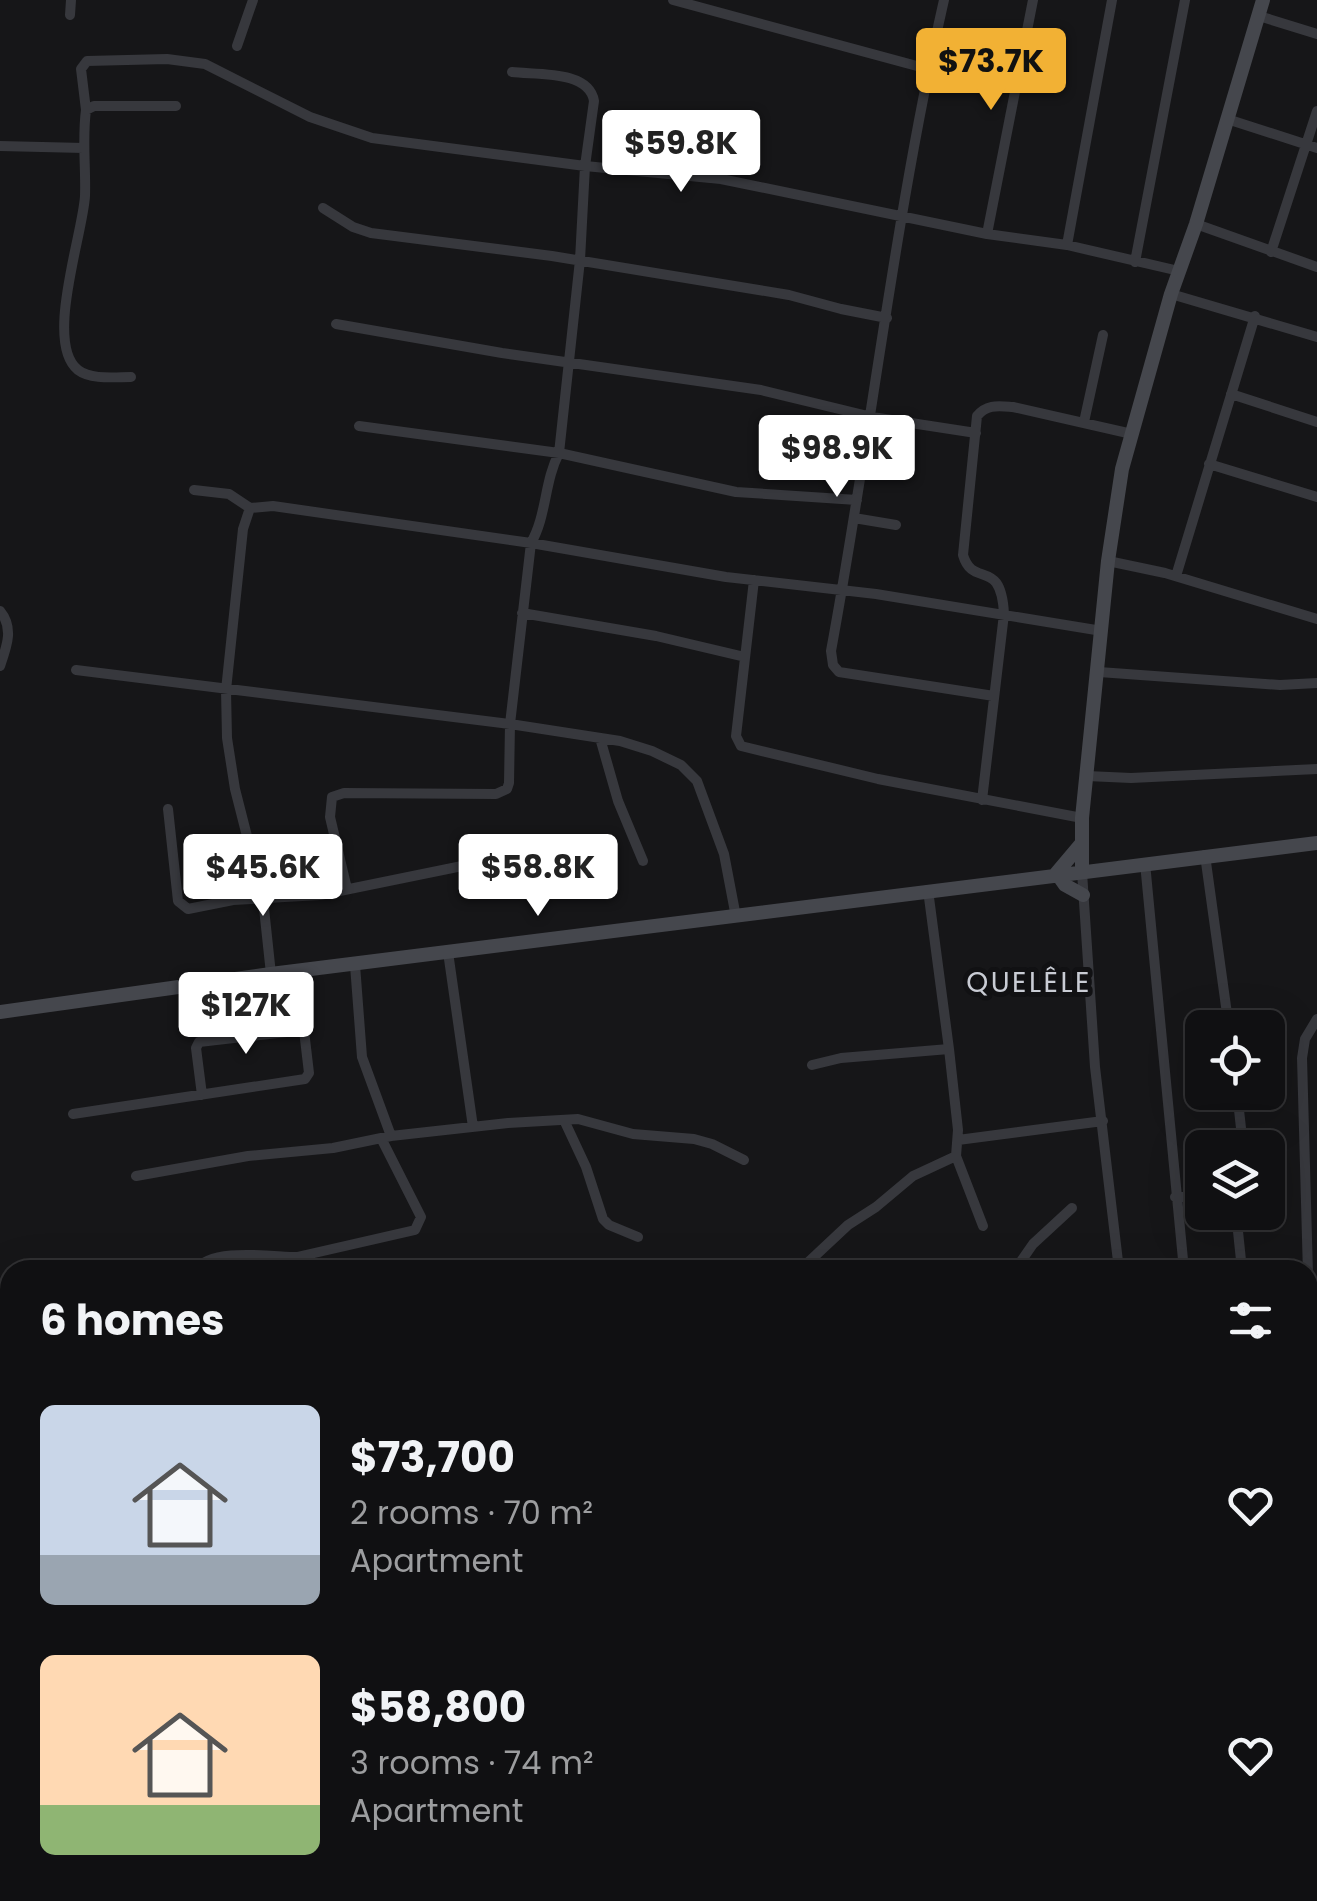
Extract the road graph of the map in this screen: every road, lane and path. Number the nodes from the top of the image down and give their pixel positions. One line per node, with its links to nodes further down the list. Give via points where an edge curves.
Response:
1 (71, 0): 9 (street)
2 (253, 0): 12 (street)
3 (673, 0): 13 (street)
4 (944, 0): 13 (street)
5 (1034, 0): 26 (street)
6 (1112, 0): 27 (street)
7 (1184, 0): 30 (street)
8 (1263, 0): 10 (main road)
9 (70, 15)
10 (1258, 16): 11 (street); 18 (main road)
11 (1317, 34)
12 (237, 46)
13 (928, 69): 24 (street)
14 (512, 72): 22 (street, via 588,84 594,101)
15 (176, 106): 16 (street)
16 (86, 110): 21 (street); 22 (street, via 87,62 186,61 372,138)
17 (1317, 111): 20 (street)
18 (1227, 119): 20 (street); 25 (main road)
19 (0, 146): 21 (street)
20 (1312, 146): 28 (street)
21 (84, 148): 40 (street, via 85,198 64,310 67,348 77,370)
22 (585, 166): 24 (street, via 721,179); 29 (street)
23 (323, 208): 29 (street, via 371,233)
24 (901, 217): 26 (street); 35 (street)
25 (1196, 224): 28 (street); 32 (main road)
26 (988, 234): 27 (street)
27 (1067, 244): 30 (street)
28 (1271, 252): 31 (street)
29 (580, 260): 35 (street, via 789,294); 39 (street)
30 (1135, 262): 32 (street)
31 (1317, 267)
32 (1178, 272): 33 (main road)
33 (1172, 294): 34 (street); 47 (main road)
34 (1254, 316): 38 (street); 41 (street)
35 (887, 318): 42 (street)
36 (336, 324): 39 (street)
37 (1103, 335): 43 (street)
38 (1317, 337)
39 (570, 363): 42 (street, via 761,390); 48 (street)
40 (131, 377)
41 (1231, 394): 44 (street); 49 (street)
42 (872, 417): 46 (street); 52 (street)
43 (1084, 422): 46 (street, via 993,406 982,409); 47 (street)
44 (1317, 422)
45 (359, 426): 48 (street)
46 (976, 433): 63 (street, via 962,554 973,570 999,583)
47 (1132, 434): 57 (main road)
48 (559, 453): 52 (street, via 736,492); 56 (street)
49 (1209, 464): 51 (street); 58 (street)
50 (194, 490): 53 (street, via 229,494)
51 (1317, 497)
52 (857, 500): 54 (street)
53 (250, 508): 56 (street); 71 (street)
54 (854, 518): 55 (street); 60 (street)
55 (896, 525)
56 (531, 543): 59 (street); 62 (street)
57 (1108, 562): 58 (street); 65 (main road)
58 (1176, 576): 64 (street)
59 (754, 580): 60 (street); 66 (street)
60 (842, 591): 63 (street); 72 (street, via 831,651 839,672)
61 (0, 611): 67 (street, via 9,629)
62 (522, 613): 66 (street); 73 (street)
63 (1004, 614): 65 (street); 72 (street)
64 (1317, 618)
65 (1102, 631): 69 (main road)
66 (746, 657): 77 (street, via 736,736 742,746)
67 (0, 666)
68 (76, 670): 71 (street)
69 (1099, 672): 70 (street); 76 (main road)
70 (1317, 683)
71 (226, 690): 73 (street); 92 (street, via 230,762)
72 (994, 696): 77 (street)
73 (510, 724): 74 (street); 89 (street, via 503,792 332,797 330,817)
74 (600, 738): 83 (street); 93 (street, via 666,756 693,776 724,854)
75 (1317, 769): 76 (street)
76 (1087, 776): 79 (main road)
77 (982, 800): 79 (street)
78 (168, 809): 92 (street, via 182,906)
79 (1082, 818): 81 (main road)
80 (1317, 843): 82 (main road)
81 (1081, 847): 86 (main road); 87 (main road); 88 (main road)
82 (1205, 855): 84 (main road); 98 (street)
83 (643, 861)
84 (1145, 863): 86 (main road); 114 (street)
85 (467, 865): 89 (street)
86 (1104, 869): 87 (main road); 91 (main road)
87 (1082, 872): 88 (main road); 91 (street)
88 (1056, 876): 90 (main road); 91 (main road)
89 (347, 888): 92 (street)
90 (928, 890): 93 (main road); 102 (street)
91 (1083, 894): 107 (street)
92 (263, 899): 97 (street)
93 (736, 917): 94 (main road)
94 (448, 952): 95 (main road); 108 (street)
95 (356, 965): 96 (main road); 109 (street, via 362,1056)
96 (297, 972): 97 (main road); 101 (street)
97 (271, 974): 99 (main road)
98 (1227, 1010)
99 (0, 1012)
100 (1317, 1019): 128 (street, via 1302,1058)
101 (304, 1030): 104 (street, via 305,1079); 104 (street, via 199,1042)
102 (949, 1050): 103 (street); 110 (street)
103 (812, 1065)
104 (202, 1095): 105 (street)
105 (74, 1114)
106 (564, 1120): 108 (street); 112 (street, via 694,1139); 119 (street, via 603,1219)
107 (1103, 1121): 110 (street); 125 (street)
108 (473, 1126): 109 (street)
109 (386, 1137): 113 (street); 120 (street, via 420,1224)
110 (958, 1140): 111 (street)
111 (956, 1156): 117 (street); 123 (street, via 913,1176 848,1225)
112 (744, 1160)
113 (136, 1176)
114 (1175, 1197): 115 (street); 126 (street)
115 (1185, 1197)
116 (1072, 1208): 124 (street)
117 (984, 1226)
118 (1238, 1230): 127 (street)
119 (638, 1238)
120 (297, 1257): 121 (street, via 250,1253); 122 (street)
121 (214, 1260)
122 (298, 1260)
123 (820, 1260)
124 (1021, 1260)
125 (1119, 1260)
126 (1183, 1260)
127 (1241, 1260)
128 (1308, 1260)

